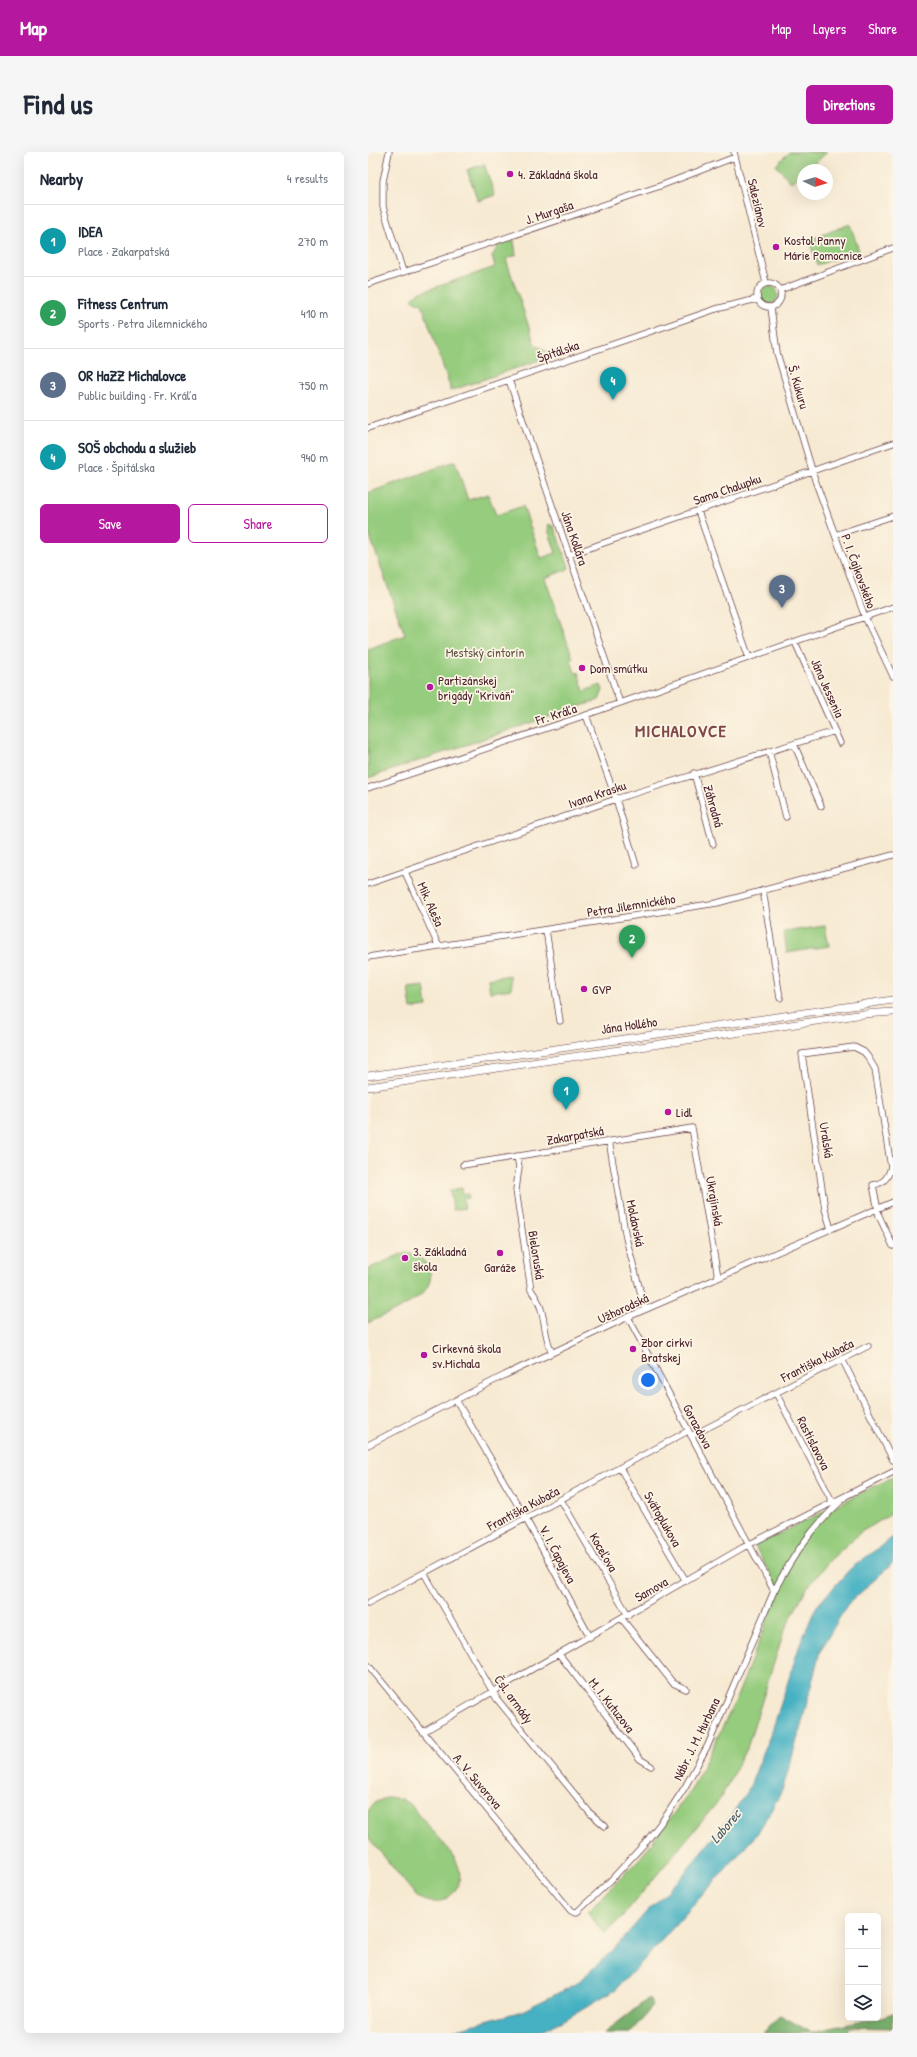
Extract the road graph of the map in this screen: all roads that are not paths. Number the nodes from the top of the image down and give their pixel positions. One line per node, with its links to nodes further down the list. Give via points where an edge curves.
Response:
1 (389, 152): 4 (street, via 383,181 383,207)
2 (735, 155): 4 (street, J. Murgaša, via 660,186); 5 (street, Saleziánov)
3 (893, 248): 7 (street)
4 (403, 272): 6 (street, J. Murgaša)
5 (766, 283): 7 (street, via 774,284); 8 (street, via 758,289)
6 (368, 284)
7 (780, 290): 9 (street, via 779,303)
8 (757, 299): 9 (street, via 762,306); 10 (street, Špitálska, via 716,309)
9 (771, 308): 13 (street, Š. Kukuru, via 777,353)
10 (509, 380): 11 (street, Špitálska); 17 (street, Jána Kollára)
11 (368, 428)
12 (893, 443): 13 (street, Sama Chalupku)
13 (813, 470): 14 (street, Sama Chalupku); 16 (street, P. I. Čajkovského)
14 (698, 511): 17 (street, Sama Chalupku); 21 (street)
15 (893, 516): 16 (street)
16 (835, 535): 19 (street, P. I. Čajkovského)
17 (569, 555): 23 (street, Jána Kollára)
18 (893, 607): 19 (street, Fr. Kráľa)
19 (865, 617): 20 (street, Fr. Kráľa); 22 (street, P. I. Čajkovského)
20 (795, 642): 21 (street, Fr. Kráľa); 25 (street, Jána Jessenia)
21 (749, 658): 23 (street, Fr. Kráľa)
22 (893, 676)
23 (620, 703): 24 (street, Fr. Kráľa)
24 (586, 715): 30 (street, Fr. Kráľa); 31 (street)
25 (835, 731): 26 (street, Jána Jessenia); 27 (street, Ivana Krasku)
26 (840, 743)
27 (794, 744): 28 (street, Ivana Krasku); 32 (street)
28 (769, 751): 29 (street, Ivana Krasku); 33 (street)
29 (694, 773): 31 (street, Ivana Krasku); 34 (street, Záhradná)
30 (368, 788)
31 (616, 799): 36 (street); 37 (street, Ivana Krasku)
32 (821, 806)
33 (786, 817)
34 (713, 844)
35 (893, 855): 39 (street, Petra Jilemnického)
36 (636, 865)
37 (405, 872): 38 (street, Ivana Krasku); 41 (street, Mik. Aleša)
38 (368, 884)
39 (763, 890): 40 (street, Petra Jilemnického, via 717,903); 43 (street)
40 (546, 930): 41 (street, Petra Jilemnického); 48 (street)
41 (438, 945): 42 (street, Petra Jilemnického)
42 (368, 957)
43 (780, 998)
44 (893, 1000): 45 (street, Jána Hollého)
45 (863, 1004): 47 (street); 49 (street, Jána Hollého)
46 (893, 1012): 47 (street, Jána Hollého)
47 (864, 1014): 50 (street, Jána Hollého)
48 (560, 1021)
49 (690, 1029): 50 (street); 51 (street, Jána Hollého)
50 (692, 1039): 53 (street, Jána Hollého)
51 (418, 1069): 52 (street, Jána Hollého); 53 (street)
52 (368, 1076)
53 (420, 1079): 54 (street, Jána Hollého)
54 (368, 1087)
55 (692, 1128): 56 (street, Zakarpatská); 64 (street, Ukrajinská)
56 (609, 1141): 57 (street, Zakarpatská); 65 (street, Moldavská, via 626,1238)
57 (517, 1156): 58 (street, Zakarpatská); 68 (street, Bieloruská, via 519,1167 516,1190 531,1290 540,1301 546,1340)
58 (463, 1166)
59 (893, 1202): 60 (street, Užhorodská)
60 (876, 1209): 61 (street, Užhorodská); 61 (street, Uralská, via 872,1185 885,1180 891,1167 875,1068 864,1052 854,1047 802,1054 825,1209); 62 (street)
61 (831, 1229): 64 (street, Užhorodská)
62 (891, 1236): 63 (street)
63 (893, 1246)
64 (718, 1277): 65 (street, Užhorodská)
65 (645, 1309): 66 (street, Užhorodská)
66 (628, 1317): 68 (street, Užhorodská); 72 (street, Gorazdova)
67 (868, 1346): 69 (street, Františka Kubača)
68 (552, 1353): 71 (street, Užhorodská)
69 (842, 1359): 70 (street, Františka Kubača); 74 (street)
70 (776, 1393): 72 (street, Františka Kubača); 79 (street, Rastislavova)
71 (456, 1400): 73 (street, Užhorodská); 80 (street, V. I. Čapajeva)
72 (689, 1433): 75 (street, Františka Kubača); 81 (street, Gorazdova)
73 (368, 1444)
74 (893, 1460)
75 (620, 1468): 78 (street, Františka Kubača); 83 (street, Svätoplukova)
76 (893, 1472): 77 (street, Samova)
77 (844, 1498): 79 (street, Samova); 84 (street, Nábr. J. M. Hurbana, via 813,1528)
78 (561, 1500): 80 (street, Františka Kubača); 86 (street, Koceľova)
79 (833, 1503): 81 (street, Samova)
80 (526, 1518): 82 (street, Františka Kubača); 88 (street, V. I. Čapajeva)
81 (749, 1545): 83 (street, Samova); 84 (street)
82 (424, 1573): 85 (street, Františka Kubača); 92 (street, Čsl. armády)
83 (686, 1581): 86 (street, Samova)
84 (774, 1591): 96 (street, Nábr. J. M. Hurbana, via 715,1731 685,1787 655,1830 610,1881 580,1911)
85 (368, 1603)
86 (628, 1615): 87 (street, Samova)
87 (622, 1619): 88 (street, Samova); 91 (street, via 674,1683)
88 (590, 1637): 89 (street, Samova)
89 (559, 1654): 92 (street, Samova); 94 (street, M. I. Kutuzova, via 640,1759)
90 (368, 1665): 93 (street, A. V. Suvorova)
91 (686, 1690)
92 (493, 1691): 93 (street, Samova); 95 (street, Čsl. armády, via 590,1813)
93 (423, 1732): 96 (street, A. V. Suvorova)
94 (651, 1766)
95 (605, 1826)
96 (571, 1911)

